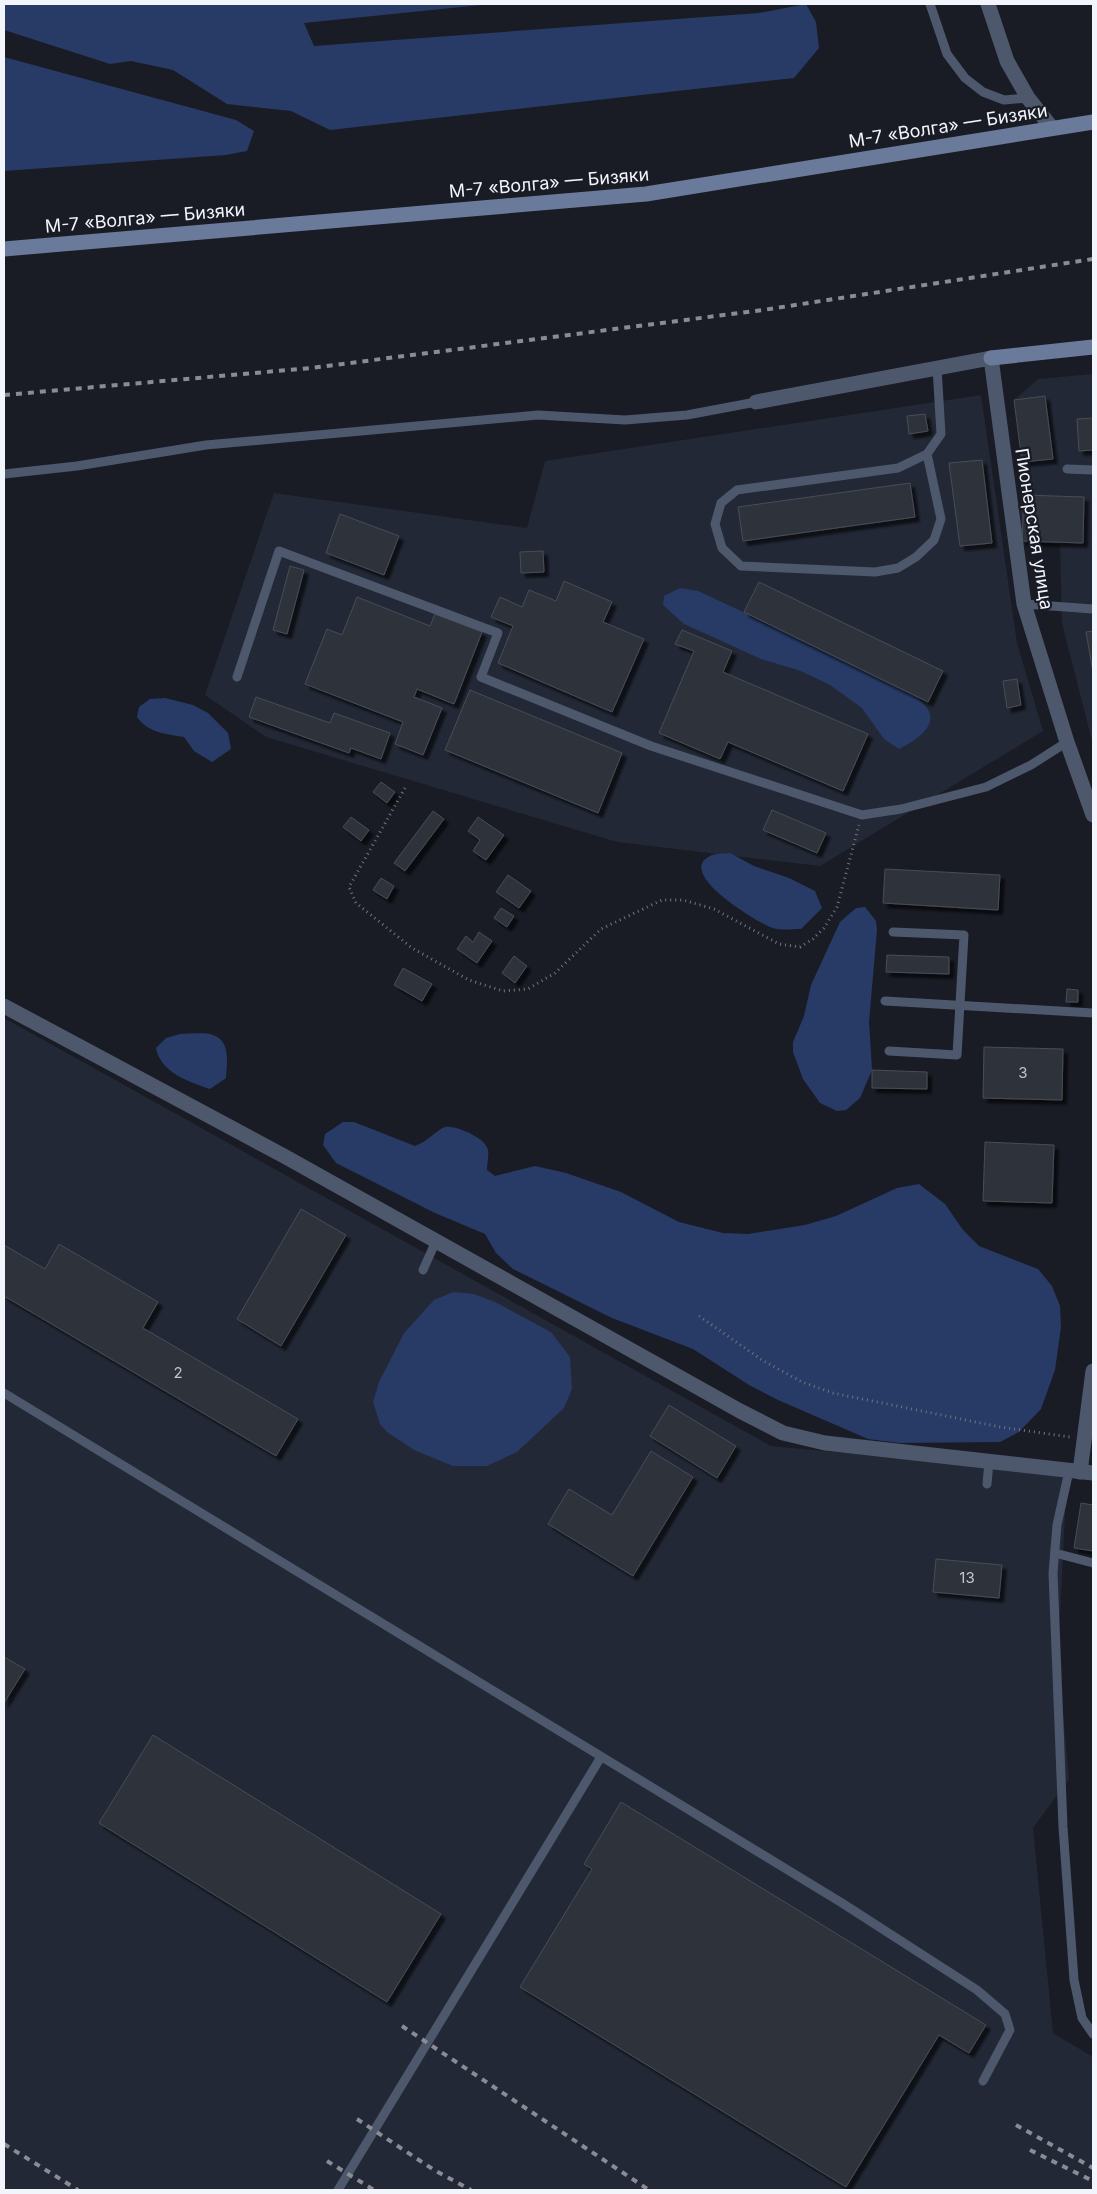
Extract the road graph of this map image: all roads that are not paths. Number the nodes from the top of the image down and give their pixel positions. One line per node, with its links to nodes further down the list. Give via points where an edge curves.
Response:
1 (930, 4): 3 (lane, via 947,54 964,78 983,92 1004,100)
2 (988, 4): 3 (street, via 1007,61)
3 (1028, 98): 5 (street)
4 (1093, 122): 5 (main road, М-7 «Волга» — Бизяки)
5 (1052, 128): 6 (main road, М-7 «Волга» — Бизяки, via 646,194)
6 (4, 249)
7 (1093, 347): 8 (main road)
8 (991, 358): 9 (street); 15 (street, Пионерская улица)
9 (937, 368): 10 (street); 11 (lane, via 941,434)
10 (756, 402): 14 (lane, via 687,415 624,420 538,415 226,444)
11 (927, 454): 11 (lane, via 898,468 737,490 721,503 715,524 722,548 741,566 875,572 898,568 916,558 934,540 941,519)
12 (1067, 469): 13 (lane)
13 (1093, 470)
14 (4, 474)
15 (1024, 604): 16 (lane); 18 (street, Пионерская улица)
16 (1093, 609)
17 (237, 677): 18 (lane, via 279,551 498,633 481,677 651,746 862,815 901,809 986,787 1032,765)
18 (1067, 742): 19 (street, Пионерская улица)
19 (1092, 809)
20 (893, 932): 23 (lane, via 964,935)
21 (885, 1001): 23 (lane)
22 (4, 1006): 26 (street)
23 (960, 1006): 24 (lane); 25 (lane, via 957,1055)
24 (1093, 1013)
25 (889, 1051)
26 (436, 1241): 27 (lane); 30 (street, via 783,1433 825,1443)
27 (423, 1270)
28 (1093, 1371): 31 (street)
29 (4, 1393): 35 (lane)
30 (989, 1462): 31 (street); 32 (lane)
31 (1081, 1472): 33 (lane, via 1057,1525)
32 (987, 1484)
33 (1055, 1553): 34 (lane); 36 (lane, via 1053,1573 1063,1828 1074,1980 1082,2018)
34 (1093, 1563)
35 (602, 1756): 37 (lane, via 842,1903 984,1996 1004,2014 1010,2030); 38 (lane)
36 (1093, 2034)
37 (983, 2081)
38 (338, 2190)

